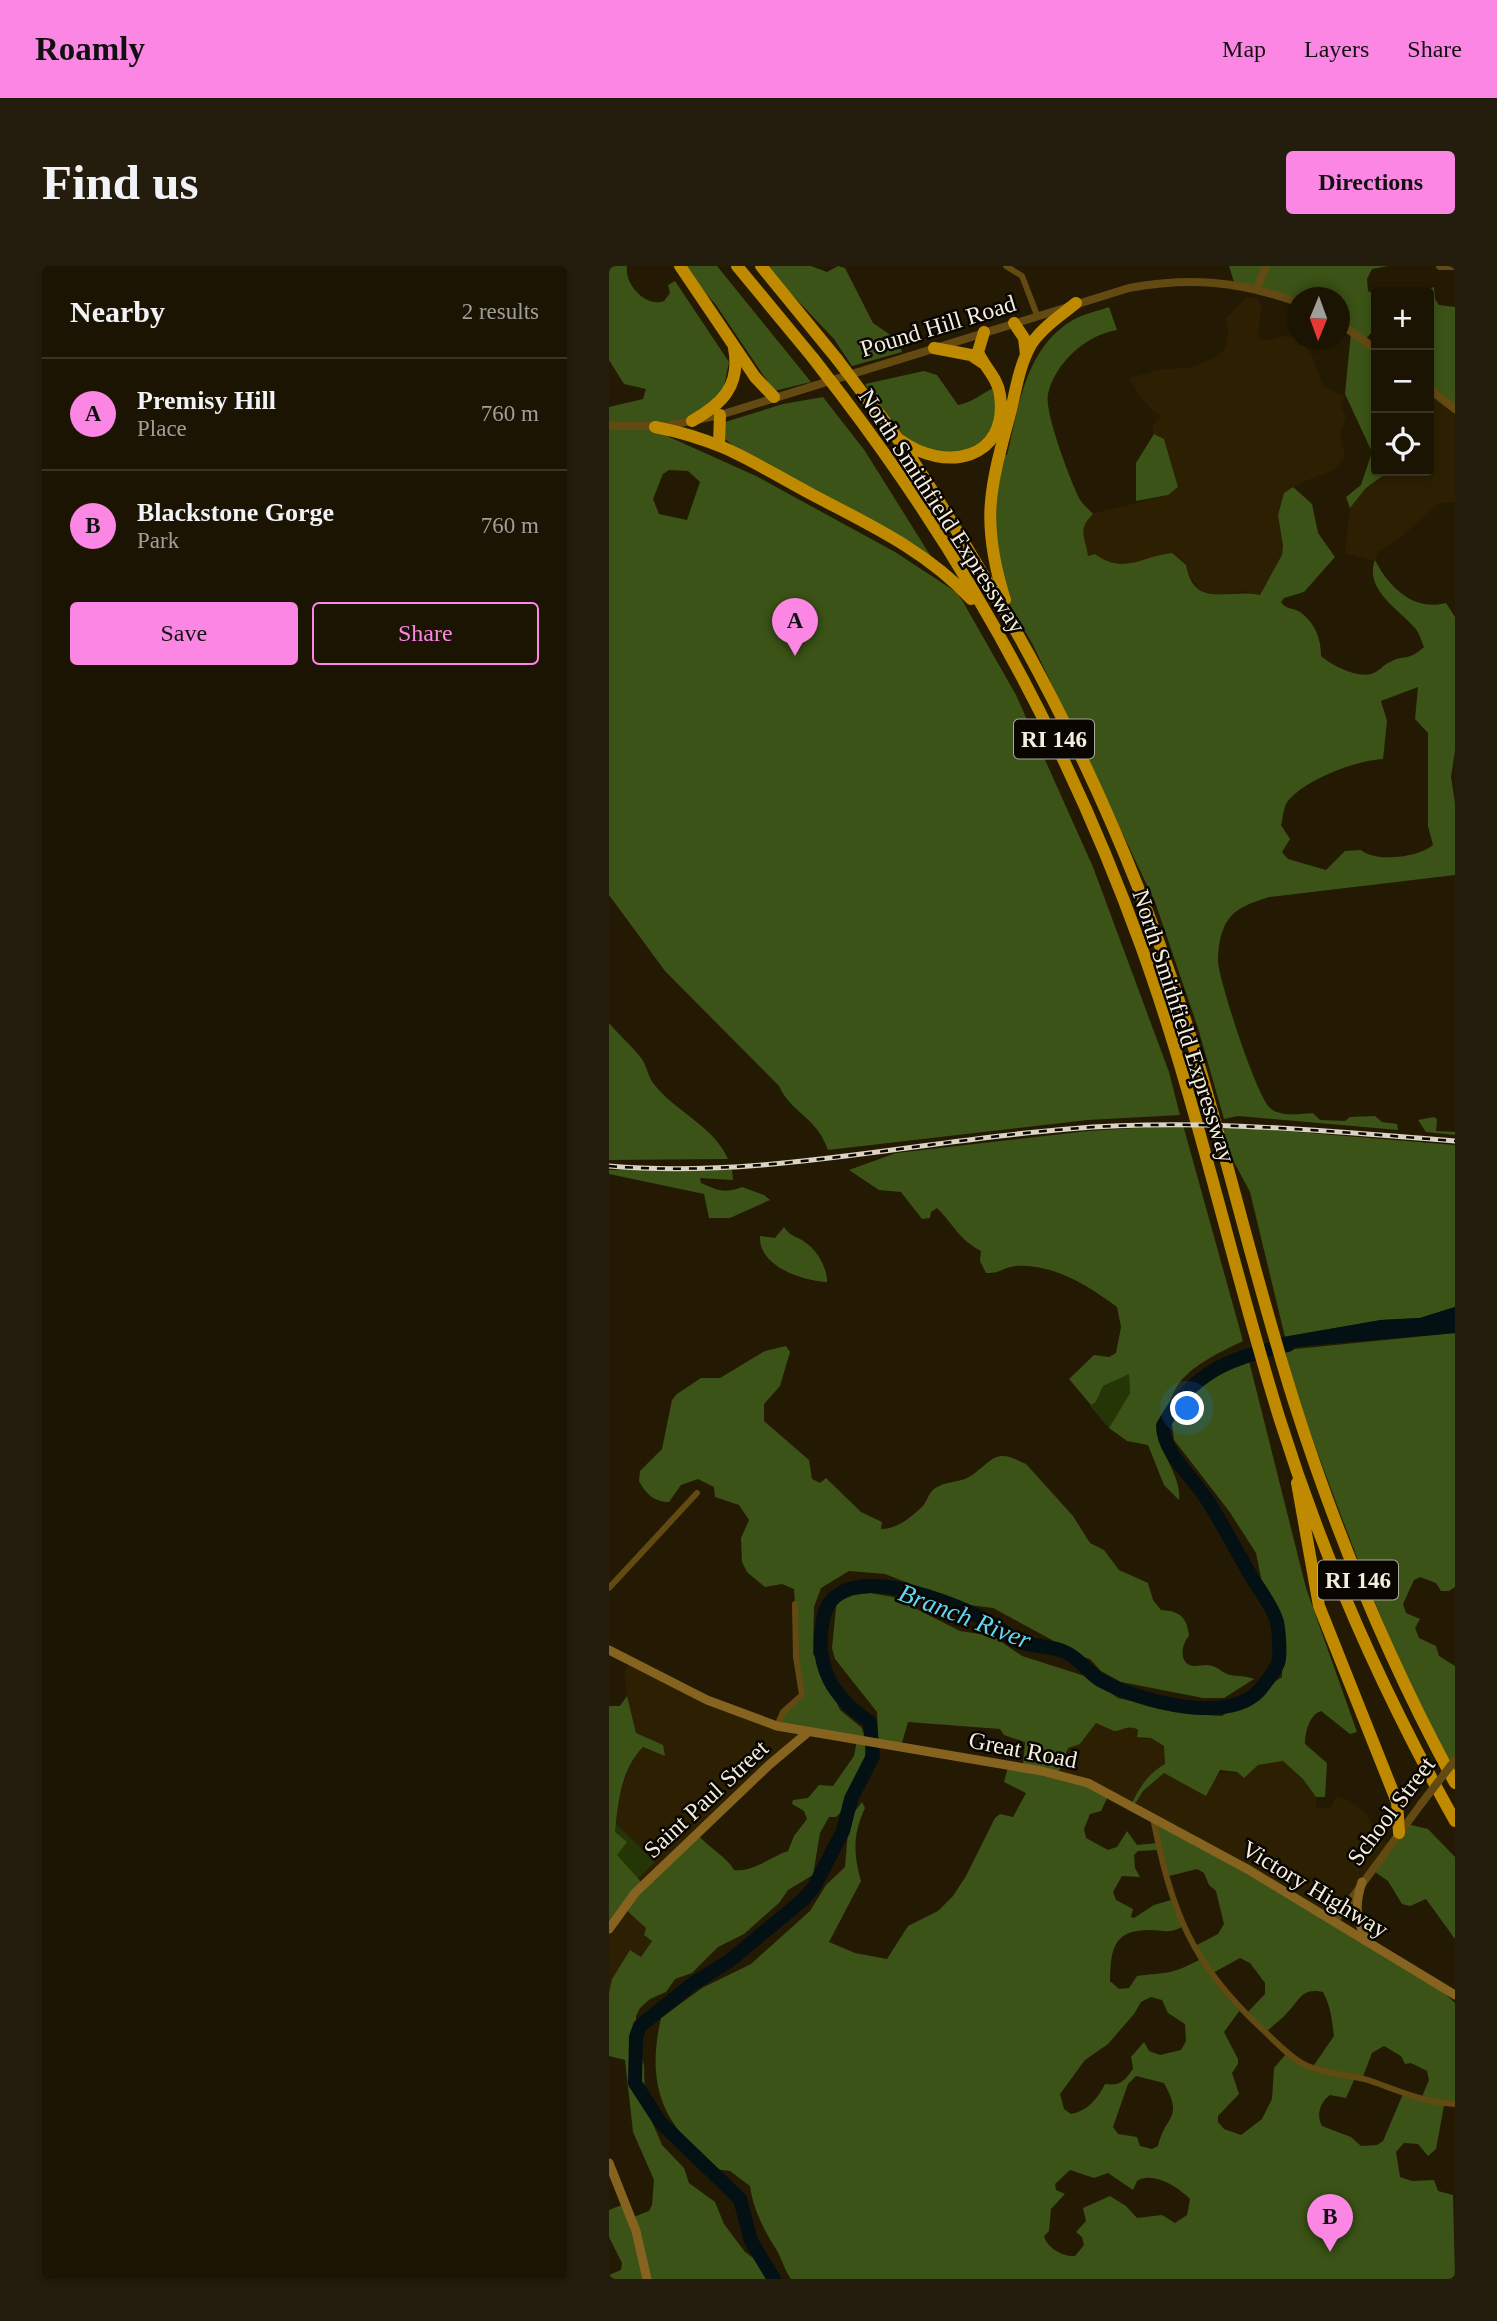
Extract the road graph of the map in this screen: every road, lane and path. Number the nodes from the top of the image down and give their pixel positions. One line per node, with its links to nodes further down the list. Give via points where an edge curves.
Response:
1 (680, 266): 15 (highway)
2 (737, 266): 30 (highway, North Smithfield Expressway / RI 146, bridge, via 843,397 934,528)
3 (761, 266): 27 (highway, North Smithfield Expressway / RI 146, bridge)
4 (1006, 266): 11 (street, via 1022,274)
5 (1266, 266): 8 (street)
6 (1440, 266): 7 (street)
7 (1453, 266)
8 (1257, 288): 9 (street, Pound Hill Road); 10 (street, Pound Hill Road, via 1168,281)
9 (1287, 298)
10 (1076, 303): 11 (street, Pound Hill Road); 18 (highway, via 1050,324)
11 (1037, 315): 12 (street, Pound Hill Road)
12 (1014, 323): 14 (street, Pound Hill Road); 18 (highway, via 1024,338)
13 (1350, 331): 16 (street)
14 (984, 332): 17 (street, Pound Hill Road); 19 (highway, via 978,346)
15 (733, 345): 21 (highway); 24 (highway, via 736,368 727,395)
16 (1371, 345)
17 (934, 348): 19 (highway, via 971,355); 21 (street, Pound Hill Road)
18 (1026, 355): 29 (highway, via 998,456 988,514 993,562)
19 (983, 363): 27 (highway, via 995,379 1000,411 996,428 978,449 964,457 938,459)
20 (1434, 393): 22 (street)
21 (774, 397): 23 (street, Pound Hill Road)
22 (1455, 409)
23 (720, 415): 24 (street, Pound Hill Road); 28 (highway)
24 (692, 421): 26 (street, Pound Hill Road)
25 (609, 426): 26 (street, Pound Hill Road)
26 (655, 427): 28 (highway)
27 (894, 436): 29 (highway, North Smithfield Expressway / RI 146)
28 (719, 443): 30 (highway, via 927,559 957,583)
29 (1010, 617): 39 (highway, North Smithfield Expressway / RI 146, via 1085,764 1140,892 1193,1046 1283,1368 1353,1571 1397,1672)
30 (993, 625): 31 (highway, North Smithfield Expressway / RI 146, via 1054,739 1142,948)
31 (1294, 1461): 41 (highway, North Smithfield Expressway / RI 146, via 1338,1582 1388,1696); 42 (highway, via 1319,1606 1397,1802)
32 (697, 1493): 33 (street)
33 (609, 1588)
34 (795, 1604): 36 (street, via 802,1695 783,1712)
35 (609, 1650): 36 (main road, Great Road, via 707,1700)
36 (777, 1726): 37 (main road, Great Road)
37 (807, 1733): 40 (main road, Great Road, via 1065,1775 1117,1796); 45 (main road, Saint Paul Street, via 641,1888)
38 (1455, 1760): 42 (street, School Street, bridge)
39 (1455, 1783)
40 (1153, 1818): 44 (main road, Victory Highway); 48 (street, via 1165,1882 1178,1917 1207,1970 1241,2010 1308,2066 1355,2076 1417,2098)
41 (1455, 1821)
42 (1399, 1833): 43 (street, School Street)
43 (1362, 1882): 44 (street, School Street); 46 (main road, via 1357,1917)
44 (1335, 1921): 46 (main road, Victory Highway)
45 (609, 1929)
46 (1367, 1939): 47 (main road, Victory Highway)
47 (1455, 1995)
48 (1455, 2104)
49 (609, 2163): 50 (main road, via 636,2231)
50 (647, 2279)

